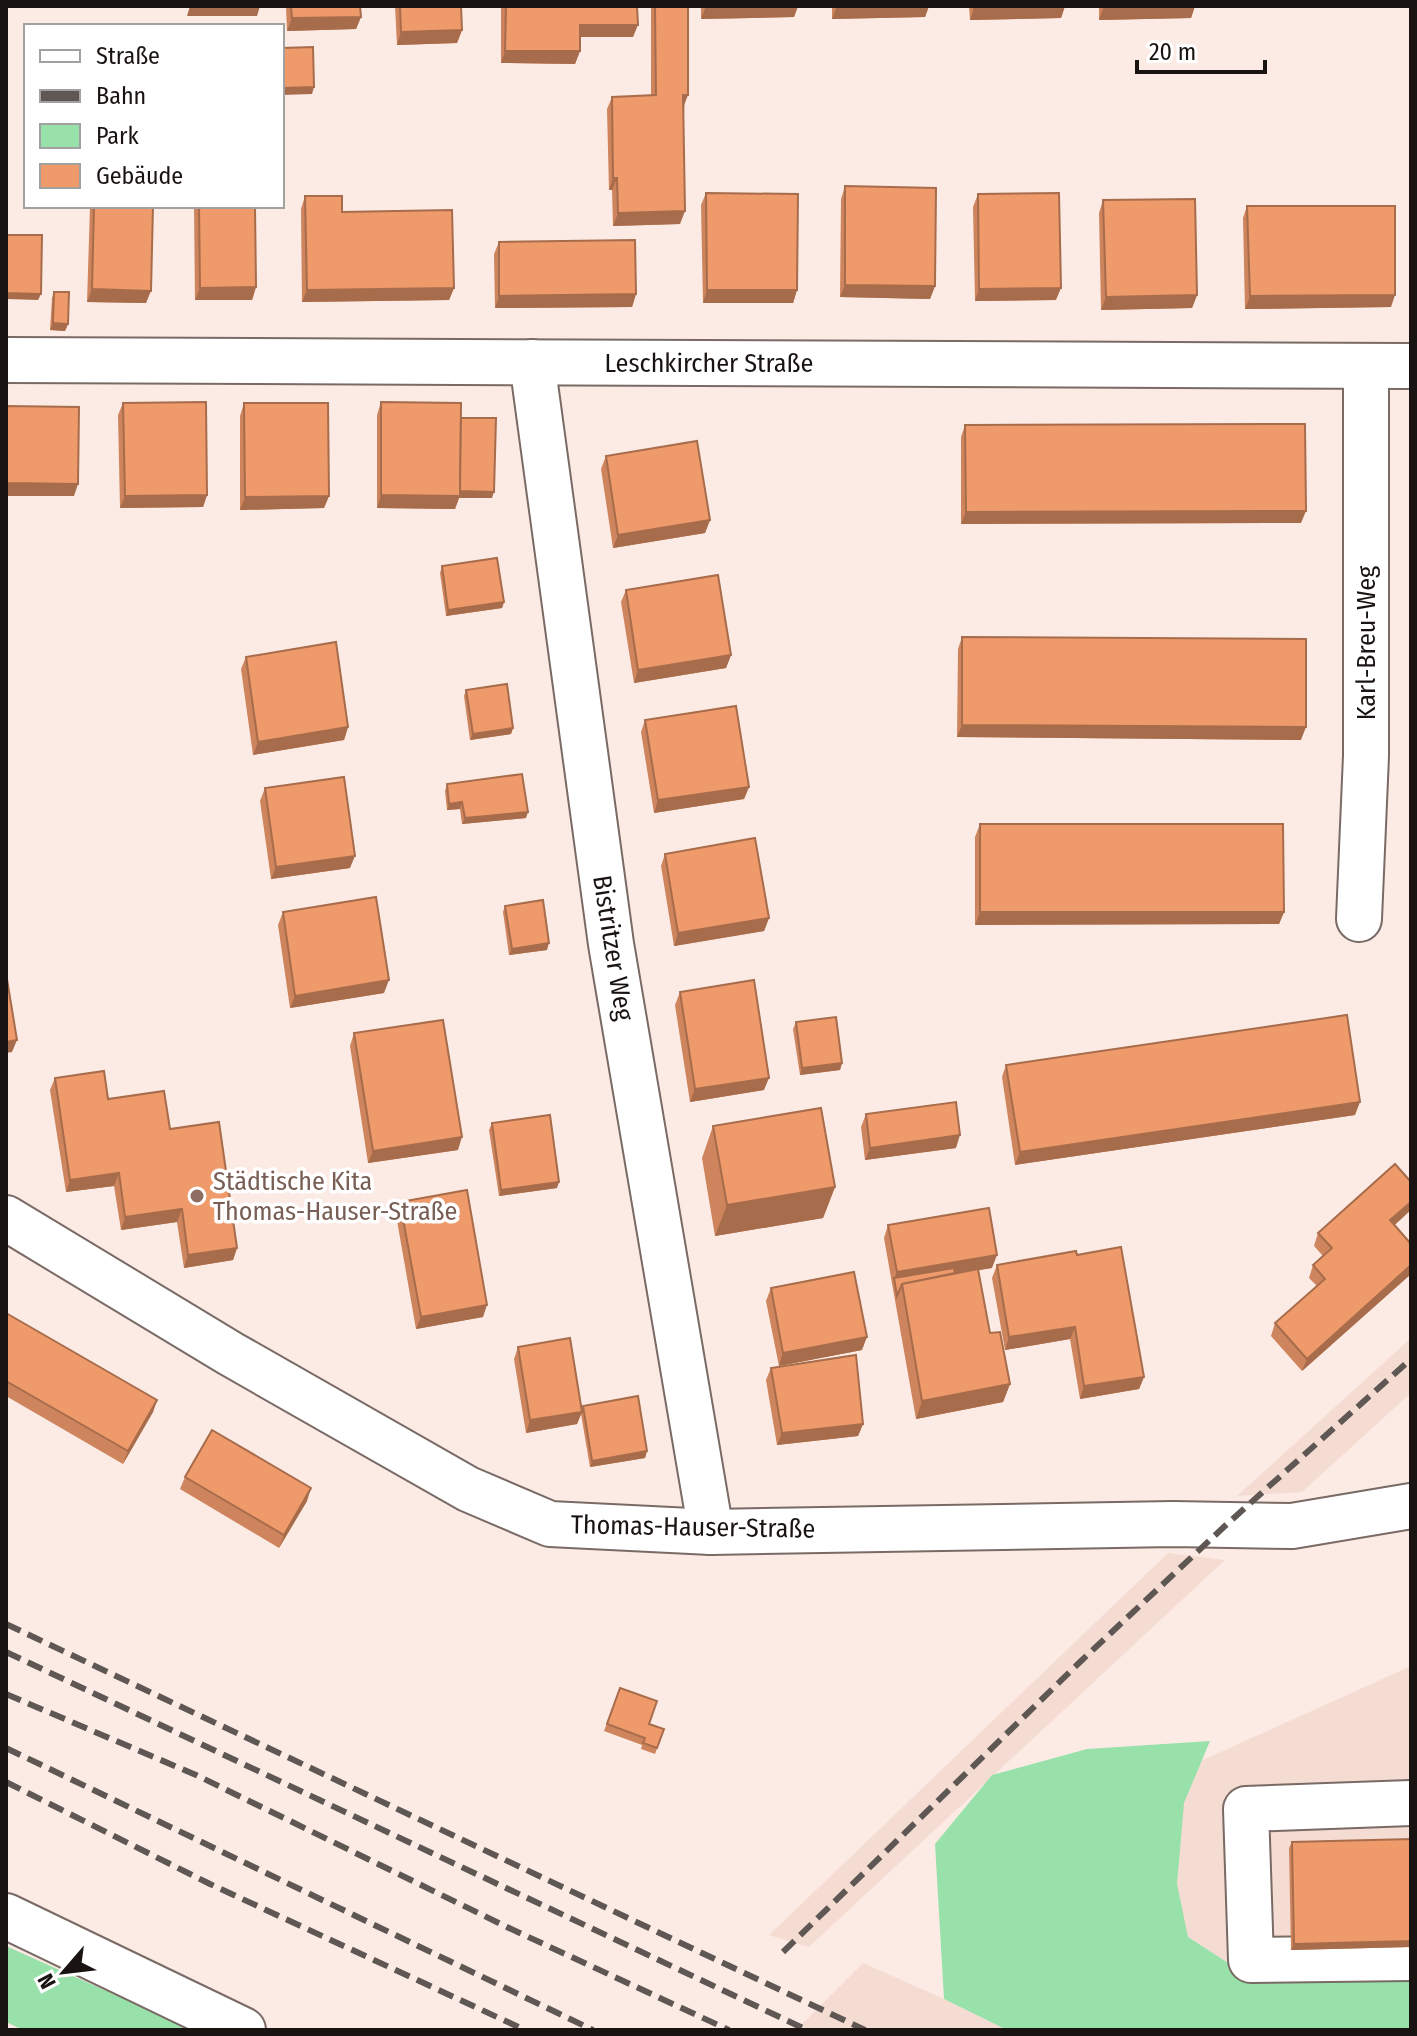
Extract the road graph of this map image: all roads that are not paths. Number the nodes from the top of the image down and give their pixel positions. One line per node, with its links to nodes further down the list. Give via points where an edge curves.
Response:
1 (6, 360): 2 (street, Leschkircher Straße)
2 (532, 362): 4 (street, Leschkircher Straße); 8 (street, Bistritzer Weg, via 611,944)
3 (1411, 366): 4 (street, Leschkircher Straße)
4 (1366, 367): 5 (street, Karl-Breu-Weg, via 1366,756)
5 (1359, 919)
6 (6, 1218): 8 (street, Thomas-Hauser-Straße, via 468,1489 550,1524)
7 (1411, 1506): 8 (street, Thomas-Hauser-Straße, via 1292,1526)
8 (711, 1532)
9 (1411, 1803): 11 (street, via 1246,1809 1251,1960)
10 (6, 1916): 12 (street)
11 (1411, 1958)
12 (243, 2030)

